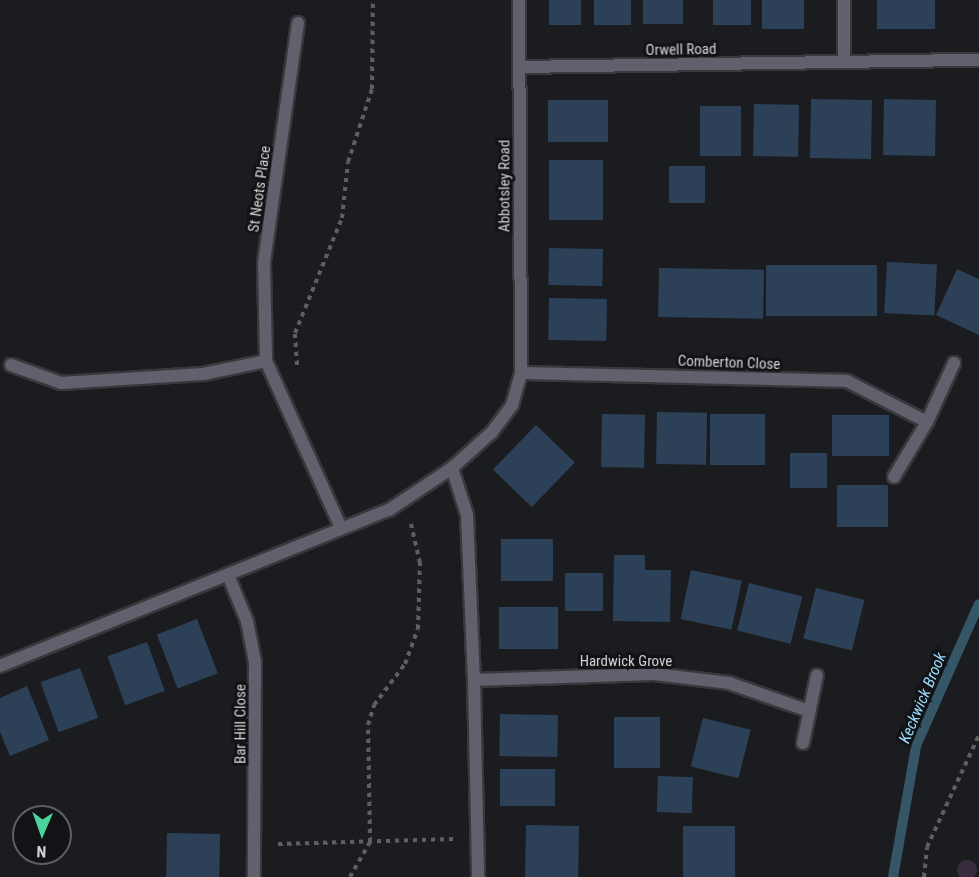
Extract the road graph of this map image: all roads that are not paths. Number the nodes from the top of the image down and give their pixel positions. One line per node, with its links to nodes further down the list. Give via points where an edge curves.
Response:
1 (519, 0): 6 (street, Abbotsley Road)
2 (844, 0): 5 (street)
3 (298, 23): 7 (street, St Neots Place, via 264,263)
4 (979, 60): 5 (street, Orwell Road)
5 (844, 62): 6 (street, Orwell Road)
6 (519, 67): 10 (street, Abbotsley Road)
7 (266, 362): 9 (street, via 203,374 61,382); 14 (street, St Neots Place)
8 (954, 363): 11 (street)
9 (11, 365)
10 (521, 373): 11 (street, Comberton Close, via 847,381); 12 (street, via 512,405)
11 (927, 422): 13 (street)
12 (452, 468): 14 (street, via 401,501); 18 (street, via 467,515)
13 (894, 477)
14 (341, 528): 15 (street)
15 (228, 575): 16 (street); 21 (street, Bar Hill Close, via 247,621 255,662)
16 (0, 666)
17 (817, 675): 19 (street)
18 (474, 680): 19 (street, Hardwick Grove, via 654,674 729,683); 22 (street)
19 (809, 711): 20 (street)
20 (802, 743)
21 (254, 877)
22 (478, 877)

